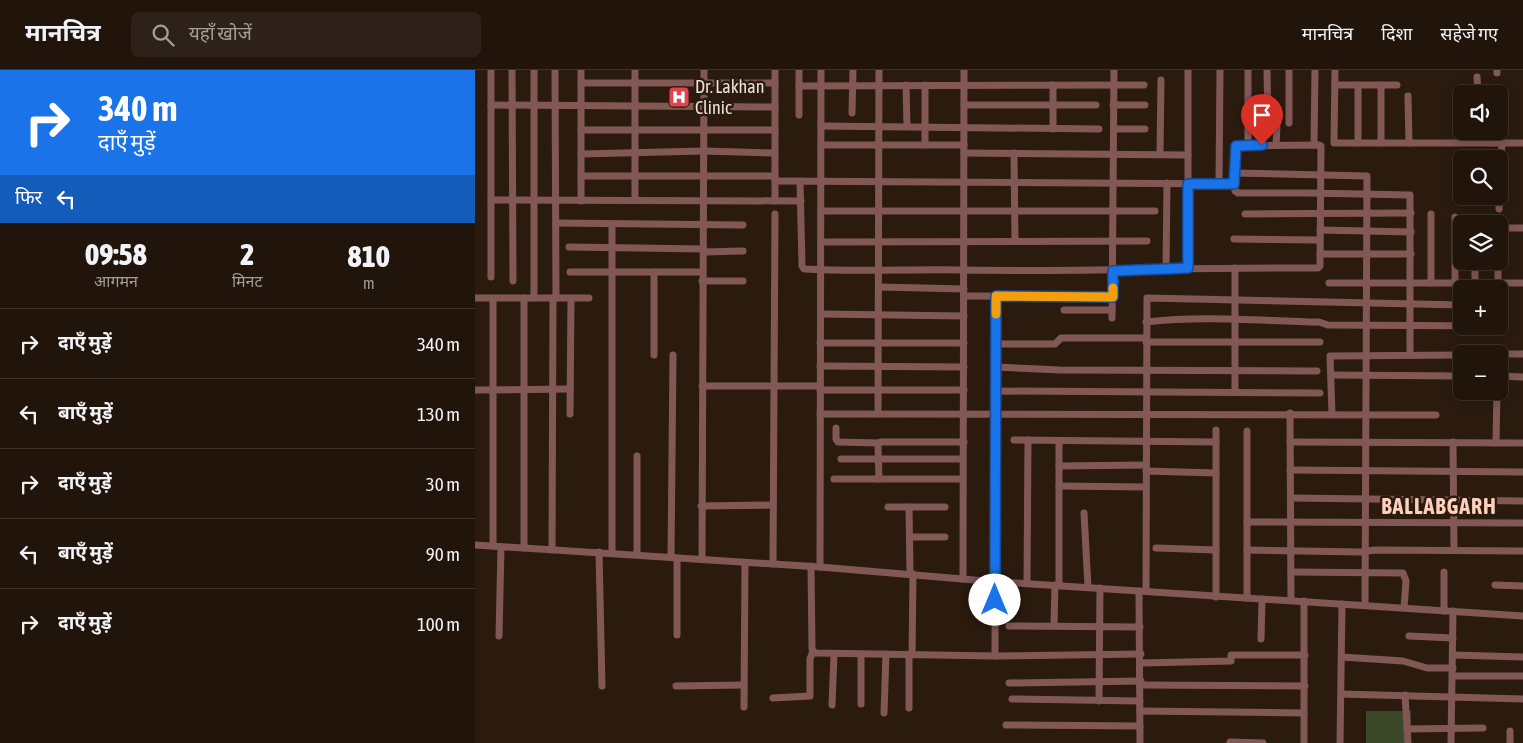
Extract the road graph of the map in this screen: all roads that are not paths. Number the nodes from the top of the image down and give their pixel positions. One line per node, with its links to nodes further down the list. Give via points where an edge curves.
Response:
1 (491, 70): 44 (street)
2 (512, 70): 45 (street)
3 (534, 70): 46 (street)
4 (555, 70): 47 (street)
5 (581, 70): 26 (street)
6 (635, 70): 24 (street)
7 (704, 70): 25 (street)
8 (775, 70): 27 (street)
9 (799, 70): 42 (street)
10 (821, 70): 29 (street)
11 (853, 70): 30 (street)
12 (879, 70): 31 (street)
13 (964, 70): 34 (street)
14 (1114, 70): 28 (street)
15 (1189, 70): 94 (street)
16 (1220, 70): 109 (street)
17 (1247, 70): 83 (street)
18 (1267, 70): 84 (street, via 1268,123 1277,126)
19 (1289, 70): 59 (street)
20 (1315, 70): 85 (street)
21 (1335, 70): 37 (street)
22 (1477, 77): 41 (street)
23 (1161, 80): 93 (street)
24 (635, 82): 25 (street); 26 (street); 53 (street)
25 (704, 82): 27 (street); 54 (street)
26 (581, 83): 52 (street)
27 (775, 83): 56 (street)
28 (1114, 84): 35 (street); 36 (street); 50 (street)
29 (821, 85): 30 (street); 42 (street); 60 (street)
30 (853, 85): 31 (street); 57 (street)
31 (879, 85): 32 (street); 61 (street)
32 (906, 85): 33 (street); 62 (street)
33 (925, 85): 34 (street); 63 (street)
34 (964, 85): 35 (street); 55 (street)
35 (1053, 85): 48 (street)
36 (1144, 85)
37 (1335, 85): 38 (street); 74 (street, via 1334,143)
38 (1358, 85): 39 (street); 74 (street)
39 (1381, 85): 40 (street); 75 (street)
40 (1397, 85)
41 (1477, 85)
42 (799, 86): 58 (street)
43 (1408, 96): 76 (street)
44 (491, 105): 45 (street); 113 (street)
45 (512, 105): 46 (street); 114 (street)
46 (534, 105): 47 (street); 115 (street)
47 (557, 105): 52 (street); 117 (street)
48 (1053, 105): 49 (street); 55 (street); 66 (street)
49 (1096, 105)
50 (1113, 105): 51 (street); 68 (street)
51 (1145, 105)
52 (581, 106): 53 (street); 69 (street)
53 (635, 106): 54 (street); 70 (street)
54 (704, 106): 56 (street); 71 (street)
55 (964, 106): 64 (street)
56 (775, 107): 72 (street)
57 (853, 113)
58 (799, 116)
59 (1289, 123)
60 (821, 126): 61 (street); 79 (street)
61 (879, 126): 62 (street); 80 (street)
62 (907, 126): 63 (street)
63 (925, 126): 64 (street); 81 (street)
64 (964, 127): 66 (street); 82 (street)
65 (1145, 128): 68 (street)
66 (1053, 129): 67 (street)
67 (1099, 129)
68 (1113, 129): 92 (street)
69 (581, 130): 70 (street); 91 (street)
70 (635, 130): 71 (street); 87 (street)
71 (704, 130): 72 (street); 86 (street)
72 (775, 130): 88 (street)
73 (1498, 140): 77 (street)
74 (1357, 143): 75 (street)
75 (1381, 143): 76 (street)
76 (1409, 143): 77 (street)
77 (1499, 143): 78 (street); 122 (street)
78 (1523, 143)
79 (821, 145): 80 (street); 101 (street)
80 (879, 145): 81 (street); 103 (street)
81 (925, 145): 82 (street)
82 (964, 145): 89 (street)
83 (1248, 145): 84 (street); 95 (street, via 1236,146)
84 (1275, 145): 85 (street)
85 (1314, 145): 96 (street, via 1321,146)
86 (704, 151): 87 (street); 88 (street); 99 (street)
87 (635, 153): 91 (street); 98 (street)
88 (775, 153): 100 (street)
89 (964, 153): 90 (street); 104 (street)
90 (1014, 153): 92 (street); 105 (street)
91 (581, 154): 97 (street)
92 (1113, 154): 93 (street); 106 (street)
93 (1160, 154): 94 (street)
94 (1188, 155): 108 (street)
95 (1235, 173): 96 (street); 110 (street)
96 (1321, 174): 111 (street); 112 (street, via 1365,175)
97 (581, 176): 98 (street); 118 (street)
98 (635, 176): 99 (street); 116 (street)
99 (703, 176): 100 (street); 119 (street)
100 (775, 178): 102 (street); 120 (street)
101 (821, 180): 102 (street); 103 (street); 123 (street)
102 (800, 181): 121 (street)
103 (879, 182): 104 (street); 126 (street)
104 (964, 182): 105 (street); 127 (street)
105 (1014, 182): 106 (street); 128 (street)
106 (1113, 183): 107 (street); 124 (street)
107 (1167, 183): 108 (street); 159 (street)
108 (1188, 184): 109 (street); 160 (street)
109 (1219, 184): 110 (street)
110 (1234, 184): 111 (street, via 1236,193)
111 (1321, 193): 112 (street); 133 (street)
112 (1367, 193): 129 (street, via 1408,194 1411,196); 130 (street)
113 (491, 200): 114 (street); 170 (street)
114 (513, 200): 115 (street); 173 (street)
115 (534, 200): 117 (street); 188 (street)
116 (635, 200): 118 (street); 119 (street)
117 (556, 201): 118 (street); 135 (street)
118 (581, 201)
119 (703, 201): 120 (street); 137 (street)
120 (775, 201): 121 (street)
121 (801, 201): 162 (street, via 802,268)
122 (1499, 209)
123 (821, 211): 126 (street); 149 (street)
124 (1113, 211): 125 (street); 128 (street); 147 (street)
125 (1155, 211)
126 (879, 212): 127 (street); 150 (street)
127 (964, 212): 128 (street); 151 (street)
128 (1014, 212): 146 (street)
129 (1411, 212): 130 (street); 143 (street)
130 (1367, 213): 133 (street); 142 (street)
131 (775, 214): 232 (street)
132 (1245, 214): 133 (street)
133 (1320, 214): 141 (street)
134 (1431, 214): 177 (street)
135 (556, 223): 136 (street); 189 (street)
136 (612, 224): 137 (street); 152 (street)
137 (705, 224): 138 (street); 154 (street)
138 (743, 225)
139 (1510, 228): 140 (street)
140 (1523, 228)
141 (1320, 230): 142 (street); 145 (street)
142 (1367, 231): 143 (street); 158 (street)
143 (1411, 232): 157 (street)
144 (1234, 239): 145 (street)
145 (1320, 240): 156 (street)
146 (1015, 241): 147 (street); 151 (street)
147 (1113, 241): 148 (street); 165 (street)
148 (1147, 241)
149 (821, 242): 150 (street); 162 (street)
150 (879, 242): 151 (street); 163 (street)
151 (964, 242): 164 (street)
152 (612, 247): 153 (street); 154 (street); 167 (street)
153 (569, 248)
154 (704, 250): 155 (street); 169 (street)
155 (743, 251)
156 (1320, 254): 158 (street); 161 (street, via 1318,268)
157 (1411, 254): 158 (street); 176 (street)
158 (1366, 255): 175 (street)
159 (1166, 268): 160 (street); 165 (street)
160 (1188, 268): 161 (street)
161 (1235, 268): 192 (street)
162 (821, 270): 163 (street); 197 (street)
163 (879, 270): 164 (street); 181 (street)
164 (964, 270): 165 (street); 182 (street)
165 (1113, 271): 184 (street)
166 (570, 272): 167 (street)
167 (612, 272): 168 (street); 316 (street)
168 (654, 272): 169 (street); 214 (street)
169 (702, 272): 171 (street)
170 (491, 277)
171 (702, 281): 172 (street); 231 (street)
172 (743, 281)
173 (513, 282)
174 (1329, 283): 175 (street)
175 (1366, 283): 176 (street); 193 (street)
176 (1411, 283): 177 (street); 194 (street)
177 (1431, 283): 178 (street)
178 (1453, 283)
179 (1523, 283): 180 (street)
180 (1508, 285)
181 (879, 287): 182 (street); 198 (street)
182 (964, 292): 183 (street); 199 (street)
183 (996, 296): 184 (street); 211 (street)
184 (1113, 297): 196 (street, via 1112,314)
185 (475, 298): 186 (street)
186 (493, 298): 187 (street); 237 (street)
187 (524, 298): 188 (street); 238 (street)
188 (534, 298): 189 (street)
189 (555, 298): 190 (street); 239 (street)
190 (571, 298): 191 (street); 234 (street)
191 (589, 298)
192 (1235, 300): 193 (street); 200 (street); 201 (street, via 1147,298)
193 (1366, 303): 194 (street); 202 (street)
194 (1411, 304): 195 (street); 203 (street)
195 (1453, 305)
196 (1064, 310)
197 (821, 314): 198 (street); 209 (street)
198 (879, 316): 199 (street); 206 (street)
199 (964, 316): 210 (street)
200 (1234, 321): 201 (street); 202 (street); 207 (street)
201 (1147, 322): 205 (street)
202 (1366, 325): 203 (street); 216 (street)
203 (1411, 326): 204 (street); 217 (street)
204 (1453, 326)
205 (1147, 340): 207 (street); 211 (street, via 1061,338 1055,344); 223 (street)
206 (879, 342): 209 (street); 210 (street); 220 (street)
207 (1234, 342): 208 (street); 224 (street)
208 (1319, 342)
209 (820, 343): 219 (street)
210 (964, 343): 222 (street)
211 (996, 344): 221 (street)
212 (1508, 354): 213 (street)
213 (1523, 354)
214 (654, 355)
215 (673, 355): 319 (street)
216 (1366, 355): 217 (street); 226 (street, via 1330,356); 227 (street)
217 (1410, 355): 218 (street)
218 (1453, 355)
219 (820, 366): 220 (street); 233 (street)
220 (879, 366): 222 (street); 235 (street)
221 (996, 367): 223 (street); 241 (street)
222 (964, 368): 240 (street)
223 (1146, 371): 224 (street); 242 (street)
224 (1235, 371): 225 (street); 243 (street)
225 (1317, 371)
226 (1331, 375): 227 (street); 251 (street)
227 (1366, 376): 228 (street); 252 (street)
228 (1453, 376)
229 (1508, 376): 230 (street)
230 (1523, 377)
231 (702, 386): 232 (street); 292 (street)
232 (774, 387): 233 (street); 291 (street)
233 (820, 388): 235 (street); 248 (street)
234 (570, 389): 239 (street); 247 (street)
235 (879, 389): 240 (street); 249 (street)
236 (475, 390): 237 (street)
237 (493, 390): 238 (street); 305 (street)
238 (524, 390): 239 (street); 307 (street)
239 (553, 390): 309 (street)
240 (964, 390): 253 (street)
241 (995, 391): 242 (street); 254 (street)
242 (1146, 392): 243 (street); 250 (street)
243 (1235, 392): 244 (street)
244 (1320, 393)
245 (1497, 400): 268 (street)
246 (1290, 413): 250 (street); 251 (street); 265 (street)
247 (570, 414)
248 (820, 414): 249 (street); 324 (street)
249 (879, 414): 253 (street)
250 (1146, 414): 254 (street); 263 (street)
251 (1332, 414): 252 (street)
252 (1366, 414): 255 (street); 266 (street)
253 (963, 415): 254 (street); 262 (street)
254 (995, 415): 330 (street)
255 (1436, 415)
256 (836, 428): 269 (street, via 838,442)
257 (1216, 430): 264 (street)
258 (1247, 431): 298 (street)
259 (1014, 440): 260 (street)
260 (1028, 440): 261 (street); 331 (street)
261 (1059, 441): 263 (street); 275 (street)
262 (964, 442): 269 (street); 274 (street)
263 (1146, 442): 264 (street); 276 (street)
264 (1216, 442): 281 (street)
265 (1290, 442): 266 (street); 277 (street)
266 (1366, 442): 267 (street); 279 (street)
267 (1453, 442): 268 (street); 278 (street)
268 (1496, 442): 270 (street)
269 (879, 443): 273 (street)
270 (1523, 443)
271 (637, 456): 318 (street)
272 (841, 459): 273 (street)
273 (879, 459): 274 (street); 283 (street)
274 (963, 459): 284 (street)
275 (1059, 466): 276 (street); 285 (street)
276 (1146, 468): 281 (street); 286 (street)
277 (1291, 470): 279 (street); 287 (street)
278 (1454, 471): 279 (street); 280 (street); 289 (street)
279 (1366, 472): 288 (street)
280 (1523, 472)
281 (1216, 473): 310 (street)
282 (834, 479): 283 (street)
283 (879, 479): 284 (street)
284 (963, 479): 329 (street)
285 (1059, 486): 286 (street); 332 (street)
286 (1146, 487): 337 (street)
287 (1291, 498): 288 (street); 299 (street)
288 (1366, 499): 289 (street); 297 (street)
289 (1453, 500): 290 (street); 300 (street)
290 (1523, 501)
291 (773, 505): 292 (street); 322 (street)
292 (701, 506): 320 (street)
293 (888, 507): 294 (street)
294 (909, 507): 295 (street); 302 (street)
295 (945, 507)
296 (1084, 513): 335 (street)
297 (1366, 521): 299 (street); 300 (street); 317 (street)
298 (1247, 522): 299 (street); 311 (street)
299 (1291, 522): 312 (street)
300 (1454, 522): 301 (street); 313 (street)
301 (1523, 523)
302 (910, 537): 303 (street); 328 (street)
303 (945, 537)
304 (475, 545): 305 (street)
305 (493, 546): 306 (street)
306 (501, 547): 307 (street); 354 (street)
307 (524, 548): 309 (street)
308 (1156, 548): 310 (street)
309 (552, 550): 315 (street)
310 (1216, 550): 338 (street)
311 (1247, 550): 312 (street); 339 (street)
312 (1291, 550): 317 (street); 325 (street)
313 (1454, 550): 314 (street); 317 (street)
314 (1523, 551)
315 (599, 552): 316 (street); 377 (street)
316 (612, 552): 318 (street)
317 (1365, 552): 326 (street)
318 (637, 554): 319 (street)
319 (674, 558): 320 (street); 353 (street)
320 (702, 560): 321 (street)
321 (745, 563): 322 (street); 376 (street)
322 (773, 564): 323 (street)
323 (811, 566): 324 (street); 358 (street)
324 (820, 567): 328 (street)
325 (1291, 572): 326 (street); 341 (street)
326 (1365, 572): 344 (street); 345 (street, via 1403,573 1406,581)
327 (1444, 572): 346 (street)
328 (911, 573): 329 (street); 363 (street)
329 (963, 579): 330 (street)
330 (995, 582): 331 (street); 367 (street)
331 (1027, 583): 332 (street)
332 (1057, 585): 335 (street); 349 (street)
333 (1495, 585): 334 (street)
334 (1523, 586)
335 (1088, 587): 336 (street)
336 (1100, 588): 337 (street); 350 (street)
337 (1142, 591): 338 (street); 352 (street)
338 (1216, 596): 339 (street)
339 (1247, 598): 340 (street)
340 (1262, 599): 341 (street); 357 (street)
341 (1291, 600): 342 (street)
342 (1304, 601): 343 (street); 365 (street)
343 (1342, 604): 344 (street); 368 (street)
344 (1365, 605): 345 (street)
345 (1404, 608): 346 (street)
346 (1444, 611): 347 (street)
347 (1453, 611): 348 (street); 356 (street)
348 (1523, 616)
349 (1054, 625): 350 (street); 351 (street)
350 (1099, 625): 352 (street); 364 (street)
351 (1009, 626)
352 (1140, 626): 362 (street)
353 (677, 635)
354 (499, 636)
355 (1409, 636): 356 (street)
356 (1453, 638): 366 (street)
357 (1261, 639)
358 (813, 651): 359 (street); 383 (street, via 810,696)
359 (834, 654): 360 (street); 389 (street)
360 (861, 654): 361 (street); 388 (street)
361 (886, 654): 363 (street); 393 (street)
362 (1141, 654): 364 (street); 370 (street)
363 (910, 655): 367 (street); 391 (street)
364 (1101, 655): 367 (street); 373 (street)
365 (1305, 655): 370 (street, via 1231,655 1231,661); 379 (street)
366 (1453, 655): 369 (street); 371 (street)
367 (995, 656)
368 (1341, 657): 371 (street, via 1403,662); 380 (street)
369 (1523, 657)
370 (1141, 663): 375 (street)
371 (1453, 672): 372 (street); 382 (street)
372 (1523, 676)
373 (1099, 681): 374 (street); 375 (street); 386 (street)
374 (1009, 682)
375 (1141, 683): 379 (street); 387 (street)
376 (744, 685): 378 (street); 390 (street)
377 (601, 686)
378 (676, 686)
379 (1305, 686): 394 (street)
380 (1341, 694): 381 (street); 405 (street)
381 (1405, 695): 382 (street); 399 (street)
382 (1452, 697): 385 (street); 397 (street)
383 (773, 698)
384 (1011, 699): 386 (street)
385 (1523, 699)
386 (1099, 701): 387 (street)
387 (1140, 701): 392 (street)
388 (861, 704)
389 (832, 705)
390 (744, 707)
391 (909, 708)
392 (1140, 711): 394 (street); 396 (street)
393 (884, 713)
394 (1304, 713): 404 (street)
395 (1006, 725): 396 (street)
396 (1141, 726): 402 (street)
397 (1451, 728): 398 (street); 399 (street); 407 (street)
398 (1483, 728)
399 (1407, 729): 406 (street)
400 (1510, 731): 408 (street)
401 (1230, 742): 403 (street)
402 (1140, 743)
403 (1263, 743)
404 (1304, 743)
405 (1340, 743)
406 (1408, 743)
407 (1451, 743)
408 (1510, 743)

